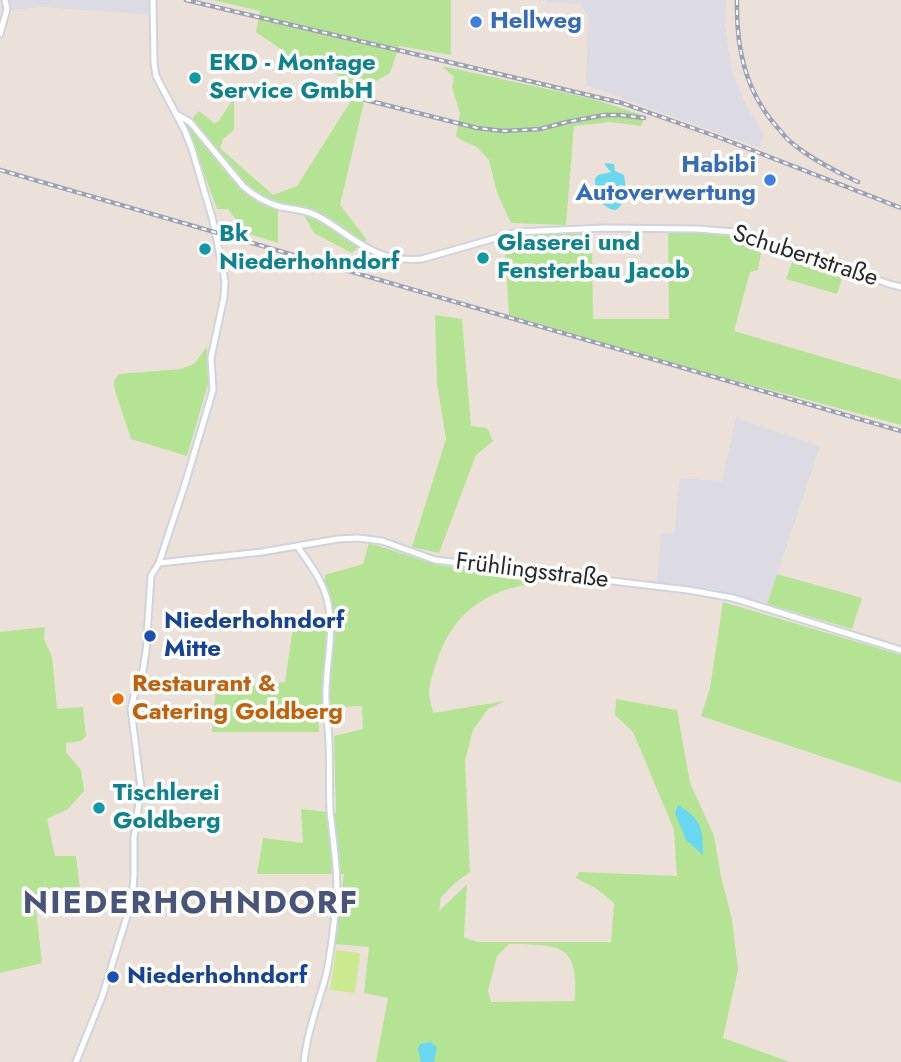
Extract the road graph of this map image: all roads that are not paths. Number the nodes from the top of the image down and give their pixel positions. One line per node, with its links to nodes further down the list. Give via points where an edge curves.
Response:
1 (5, 0): 3 (street)
2 (153, 0): 4 (street, via 156,76)
3 (0, 34)
4 (175, 113): 5 (street, Schubertstraße, via 190,122 253,195 314,214 389,258 422,259 517,232 697,229 736,232); 7 (street, via 200,174 224,289 211,358 213,390)
5 (901, 287)
6 (298, 547): 7 (street, Frühlingsstraße); 8 (street, Frühlingsstraße, via 358,538 382,541 435,560 688,590 733,598); 10 (street, via 321,582 331,622 326,696 337,878 329,960)
7 (159, 564): 9 (street, via 151,576 146,651 131,709 141,788 132,900)
8 (901, 650)
9 (76, 1062)
10 (304, 1062)

